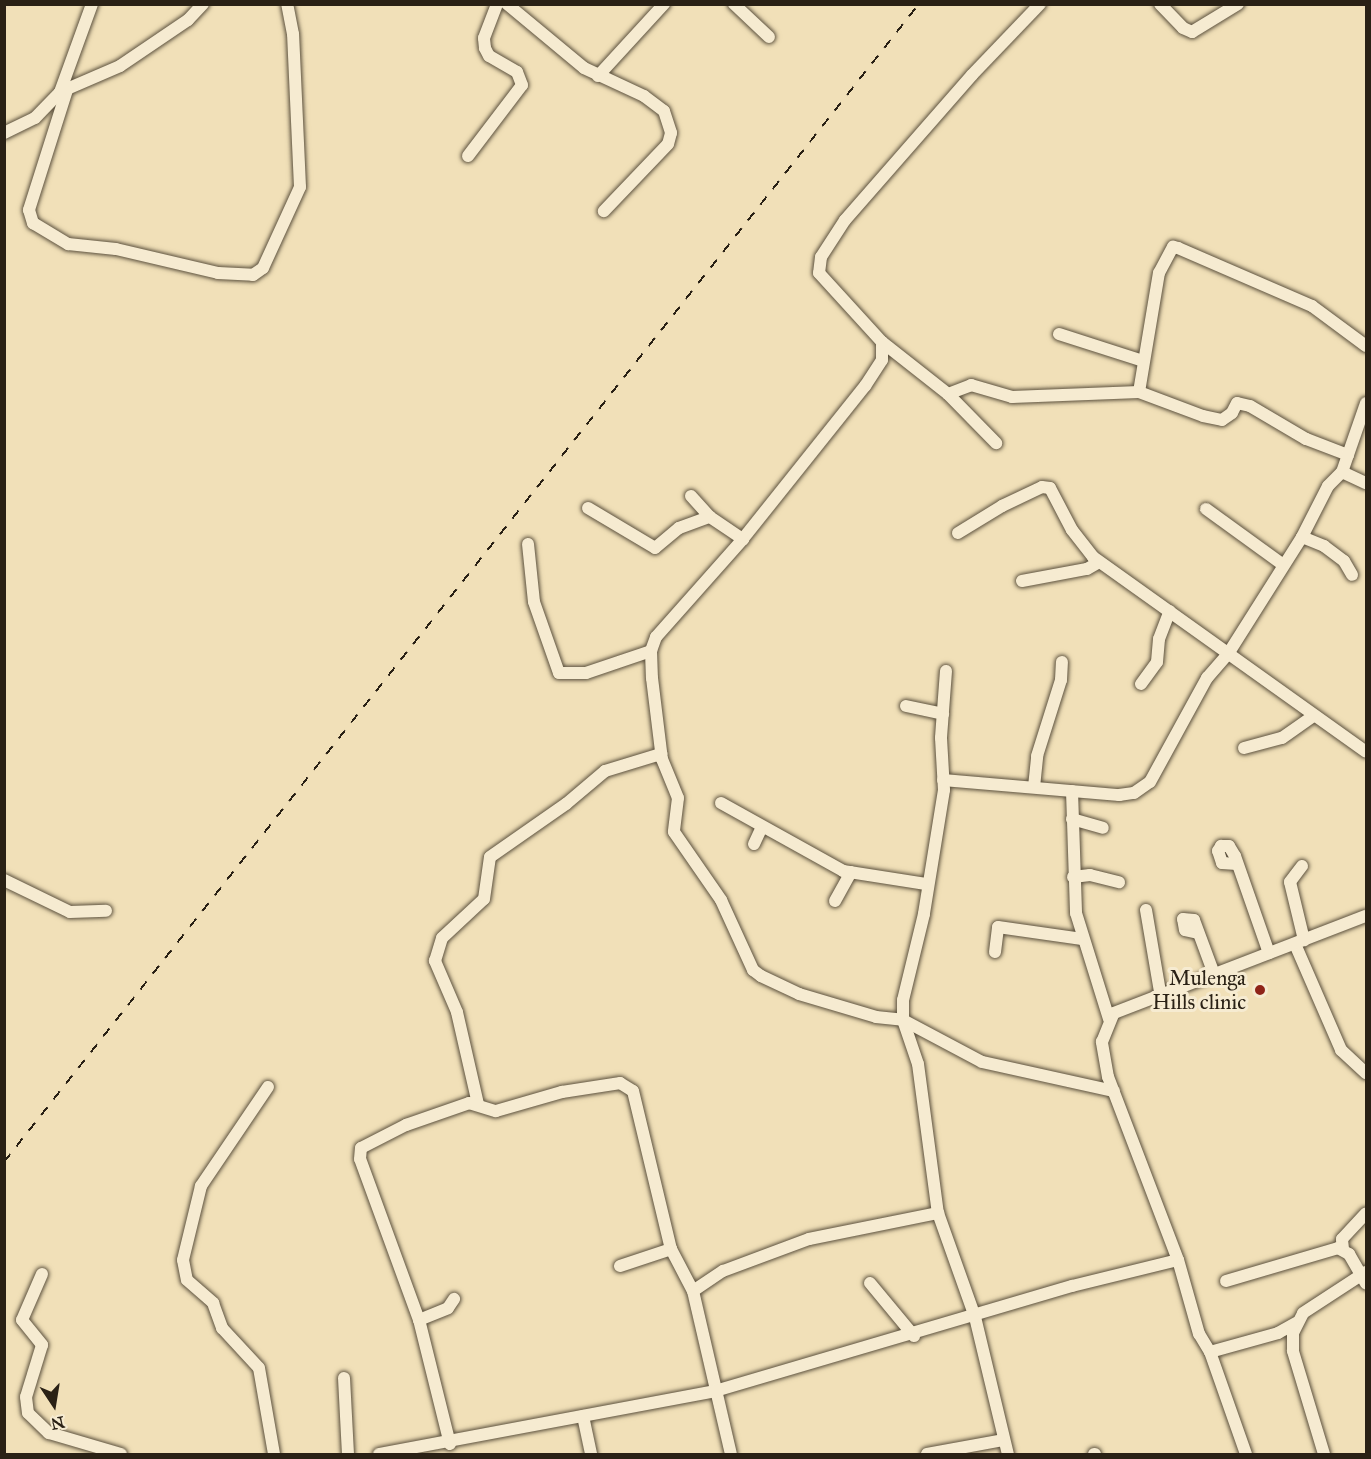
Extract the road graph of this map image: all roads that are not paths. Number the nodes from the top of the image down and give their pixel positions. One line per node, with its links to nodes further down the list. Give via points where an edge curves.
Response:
1 (92, 4): 13 (street)
2 (203, 4): 13 (street, via 188,20 120,66)
3 (287, 4): 13 (street, via 300,187 263,268 253,275 218,273 116,249 68,244 33,223 29,210)
4 (497, 4): 15 (street, via 484,38 485,48 489,56 517,72 522,85)
5 (507, 4): 12 (street)
6 (664, 4): 12 (street)
7 (734, 4): 11 (street)
8 (1040, 4): 18 (street, via 845,219 821,257 818,265 823,280)
9 (1160, 4): 10 (street, via 1192,32)
10 (1238, 4)
11 (769, 38)
12 (598, 76): 16 (street, via 653,101 664,111 671,134 668,144)
13 (63, 91): 14 (street, via 35,118)
14 (4, 133)
15 (468, 156)
16 (604, 211)
17 (1059, 334): 20 (street)
18 (882, 342): 22 (street); 35 (street, via 879,367)
19 (1366, 346): 20 (street, via 1312,306 1173,247 1156,287)
20 (1143, 361): 21 (street)
21 (1139, 393): 22 (street, via 1012,397 971,385); 26 (street, via 1222,420 1237,403 1250,406 1306,439)
22 (948, 394): 25 (street)
23 (1366, 403): 24 (street)
24 (1364, 422): 26 (street)
25 (996, 442)
26 (1348, 455): 27 (street)
27 (1342, 472): 28 (street); 34 (street, via 1328,486)
28 (1366, 483)
29 (692, 496): 32 (street)
30 (588, 508): 32 (street, via 655,548 679,528)
31 (1206, 509): 38 (street)
32 (710, 517): 35 (street)
33 (958, 533): 37 (street, via 1042,486 1050,488 1072,530)
34 (1302, 537): 38 (street); 39 (street, via 1324,546 1344,561)
35 (743, 539): 42 (street, via 656,637)
36 (528, 544): 42 (street, via 534,602 559,673 586,673)
37 (1100, 562): 40 (street, via 1087,569); 41 (street)
38 (1282, 564): 43 (street)
39 (1352, 575)
40 (1022, 581)
41 (1170, 612): 43 (street); 46 (street, via 1159,639 1157,662)
42 (651, 651): 52 (street)
43 (1228, 654): 49 (street); 55 (street, via 1207,678 1150,782 1134,793 1119,795)
44 (1062, 662): 54 (street, via 1061,680 1037,756)
45 (946, 670): 48 (street)
46 (1140, 684)
47 (906, 706): 48 (street)
48 (943, 714): 53 (street)
49 (1313, 716): 50 (street, via 1282,738); 51 (street)
50 (1244, 748)
51 (1366, 752)
52 (661, 754): 80 (street, via 678,798 674,832 721,900 753,970 799,994 876,1017); 84 (street, via 605,771 566,804 490,856 484,899 442,938 435,961 457,1012)
53 (943, 780): 54 (street); 67 (street)
54 (1034, 787): 55 (street)
55 (1072, 791): 57 (street)
56 (721, 803): 58 (street)
57 (1072, 819): 59 (street); 64 (street)
58 (762, 827): 60 (street); 63 (street, via 820,860)
59 (1103, 828)
60 (754, 844)
61 (1237, 864): 76 (street)
62 (1302, 866): 74 (street, via 1290,882)
63 (851, 872): 67 (street); 68 (street)
64 (1073, 877): 66 (street, via 1090,875); 73 (street)
65 (4, 880): 70 (street, via 70,912)
66 (1119, 882)
67 (926, 884): 80 (street)
68 (835, 901)
69 (1146, 910): 78 (street)
70 (106, 911)
71 (1366, 916): 74 (street)
72 (1198, 933): 77 (street)
73 (1082, 939): 75 (street, via 998,927); 79 (street)
74 (1300, 942): 76 (street); 81 (street, via 1341,1050)
75 (995, 952)
76 (1269, 953): 77 (street)
77 (1214, 974): 78 (street)
78 (1160, 992): 79 (street, via 1114,1012)
79 (1109, 1019): 83 (street, via 1102,1042)
80 (903, 1020): 83 (street, via 982,1062); 85 (street, via 919,1070)
81 (1366, 1073)
82 (268, 1087): 110 (street, via 201,1185 183,1260 187,1280 213,1303 222,1328 259,1368)
83 (1114, 1091): 89 (street)
84 (478, 1104): 87 (street, via 496,1111 593,1086 620,1083 631,1087); 98 (street, via 469,1103 406,1125 364,1145 359,1153)
85 (938, 1213): 95 (street, via 809,1239 723,1271); 97 (street)
86 (1366, 1213): 88 (street, via 1342,1239)
87 (672, 1249): 90 (street); 95 (street)
88 (1343, 1249): 92 (street); 93 (street)
89 (1178, 1260): 97 (street, via 1072,1286); 103 (street, via 1199,1334)
90 (620, 1266)
91 (42, 1274): 109 (street, via 22,1320 42,1345 26,1397 28,1413 49,1433)
92 (1365, 1277): 99 (street, via 1313,1305)
93 (1226, 1281)
94 (870, 1283): 101 (street)
95 (693, 1291): 105 (street)
96 (454, 1299): 98 (street, via 448,1308)
97 (975, 1317): 101 (street); 107 (street)
98 (419, 1320): 108 (street)
99 (1296, 1323): 100 (street); 102 (street)
100 (1278, 1333): 102 (street); 103 (street)
101 (914, 1336): 105 (street)
102 (1292, 1344): 118 (street)
103 (1210, 1352): 117 (street)
104 (344, 1378): 111 (street)
105 (715, 1391): 106 (street); 114 (street)
106 (583, 1416): 108 (street); 113 (street)
107 (1003, 1440): 115 (street); 116 (street)
108 (450, 1444): 112 (street)
109 (122, 1455)
110 (274, 1455)
111 (348, 1455)
112 (379, 1455)
113 (591, 1455)
114 (731, 1455)
115 (927, 1455)
116 (1008, 1455)
117 (1246, 1455)
118 (1324, 1455)

